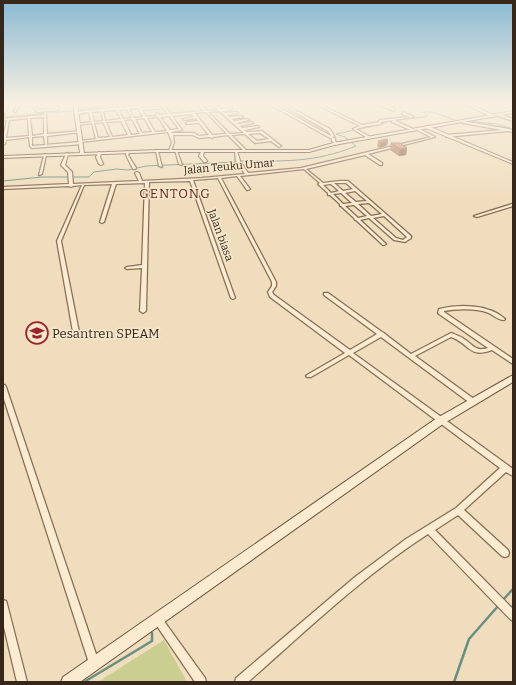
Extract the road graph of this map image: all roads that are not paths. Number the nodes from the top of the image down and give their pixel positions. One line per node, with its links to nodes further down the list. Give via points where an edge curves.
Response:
1 (46, 135): 17 (street); 32 (street, via 46,144)
2 (80, 135): 29 (main road)
3 (96, 135): 26 (street)
4 (110, 135): 23 (street)
5 (136, 135): 18 (street); 28 (street)
6 (170, 135): 35 (street, via 173,142)
7 (195, 135): 21 (street)
8 (239, 135): 19 (street)
9 (249, 135): 27 (street, via 257,142)
10 (265, 135): 27 (street)
11 (326, 135): 22 (street)
12 (332, 135): 22 (street)
13 (364, 135): 24 (street)
14 (385, 135): 24 (main road)
15 (429, 135): 44 (street, Jalan Teuku Umar, via 434,137)
16 (458, 135): 20 (street)
17 (30, 136): 25 (street); 32 (street)
18 (130, 136): 23 (street)
19 (230, 136): 21 (street); 39 (street)
20 (447, 136): 48 (street)
21 (212, 137)
22 (329, 137): 31 (street)
23 (111, 138): 26 (street)
24 (369, 138): 31 (main road)
25 (4, 139): 30 (street)
26 (97, 139): 29 (street)
27 (272, 140): 33 (street)
28 (139, 141)
29 (81, 142): 32 (street); 41 (main road)
30 (4, 144)
31 (337, 144): 39 (main road, via 309,151)
32 (31, 146)
33 (280, 146)
34 (157, 151): 35 (main road); 40 (main road); 52 (street)
35 (170, 151): 36 (main road)
36 (176, 151): 37 (main road); 50 (street)
37 (203, 151): 38 (main road); 47 (street, via 201,156)
38 (236, 151): 39 (main road); 57 (street, via 238,161)
39 (245, 151)
40 (128, 152): 42 (main road); 53 (street)
41 (82, 153): 42 (main road); 43 (main road)
42 (100, 153): 49 (street, via 98,158)
43 (67, 154): 45 (main road); 66 (street, via 63,165 69,170)
44 (366, 154): 51 (street); 54 (street, Jalan Teuku Umar)
45 (45, 155): 46 (main road); 56 (street)
46 (3, 157)
47 (206, 161)
48 (513, 163)
49 (101, 164)
50 (182, 164)
51 (381, 164)
52 (161, 166)
53 (134, 168)
54 (305, 169): 57 (street, Jalan Teuku Umar); 63 (street)
55 (137, 173): 61 (street)
56 (40, 174)
57 (247, 175): 58 (street, Jalan Teuku Umar)
58 (238, 176): 59 (street, Jalan Teuku Umar); 69 (street)
59 (219, 177): 60 (street, Jalan Teuku Umar); 92 (street, via 274,282 270,292 272,296)
60 (191, 179): 62 (street, Jalan Teuku Umar); 86 (street, Jalan biasa)
61 (141, 182): 62 (street, Jalan Teuku Umar); 65 (street, Jalan Teuku Umar)
62 (147, 182): 83 (street)
63 (321, 183): 64 (street); 72 (street)
64 (332, 183): 70 (street, via 345,182); 71 (street)
65 (114, 184): 67 (street, Jalan Teuku Umar); 81 (street)
66 (71, 186): 67 (street, Jalan Teuku Umar); 68 (street, Jalan Teuku Umar)
67 (83, 186): 89 (street, via 59,241)
68 (3, 188)
69 (248, 189)
70 (355, 190): 71 (street); 73 (street)
71 (342, 192): 72 (street); 74 (street)
72 (329, 194): 75 (street)
73 (369, 202): 74 (street); 77 (street)
74 (356, 203): 75 (street); 79 (street)
75 (341, 205): 80 (street)
76 (513, 205): 78 (street)
77 (385, 215): 79 (street); 79 (street, via 408,234 409,239 395,239)
78 (476, 216)
79 (371, 217): 80 (street)
80 (356, 219): 82 (street)
81 (102, 222)
82 (384, 244)
83 (144, 266): 84 (street); 87 (street)
84 (127, 268)
85 (326, 294): 90 (street)
86 (233, 298)
87 (143, 310)
88 (502, 318): 91 (street, via 483,310 441,310 441,313)
89 (76, 332)
90 (382, 334): 92 (street); 93 (street)
91 (492, 348): 93 (street, via 484,352 476,351 450,335); 94 (street)
92 (349, 353): 95 (street); 99 (street)
93 (411, 356): 98 (street)
94 (513, 362)
95 (309, 376)
96 (513, 378): 98 (main road)
97 (3, 387): 108 (street)
98 (472, 401): 99 (main road)
99 (440, 421): 100 (street); 107 (main road)
100 (505, 468): 101 (street); 102 (street)
101 (513, 473)
102 (459, 510): 103 (street); 104 (street)
103 (429, 529): 106 (street); 112 (street, via 358,580)
104 (505, 553)
105 (3, 604): 109 (street)
106 (512, 615)
107 (158, 620): 108 (main road); 111 (street)
108 (94, 664): 110 (main road)
109 (22, 682)
110 (68, 682)
111 (201, 682)
112 (240, 682)

